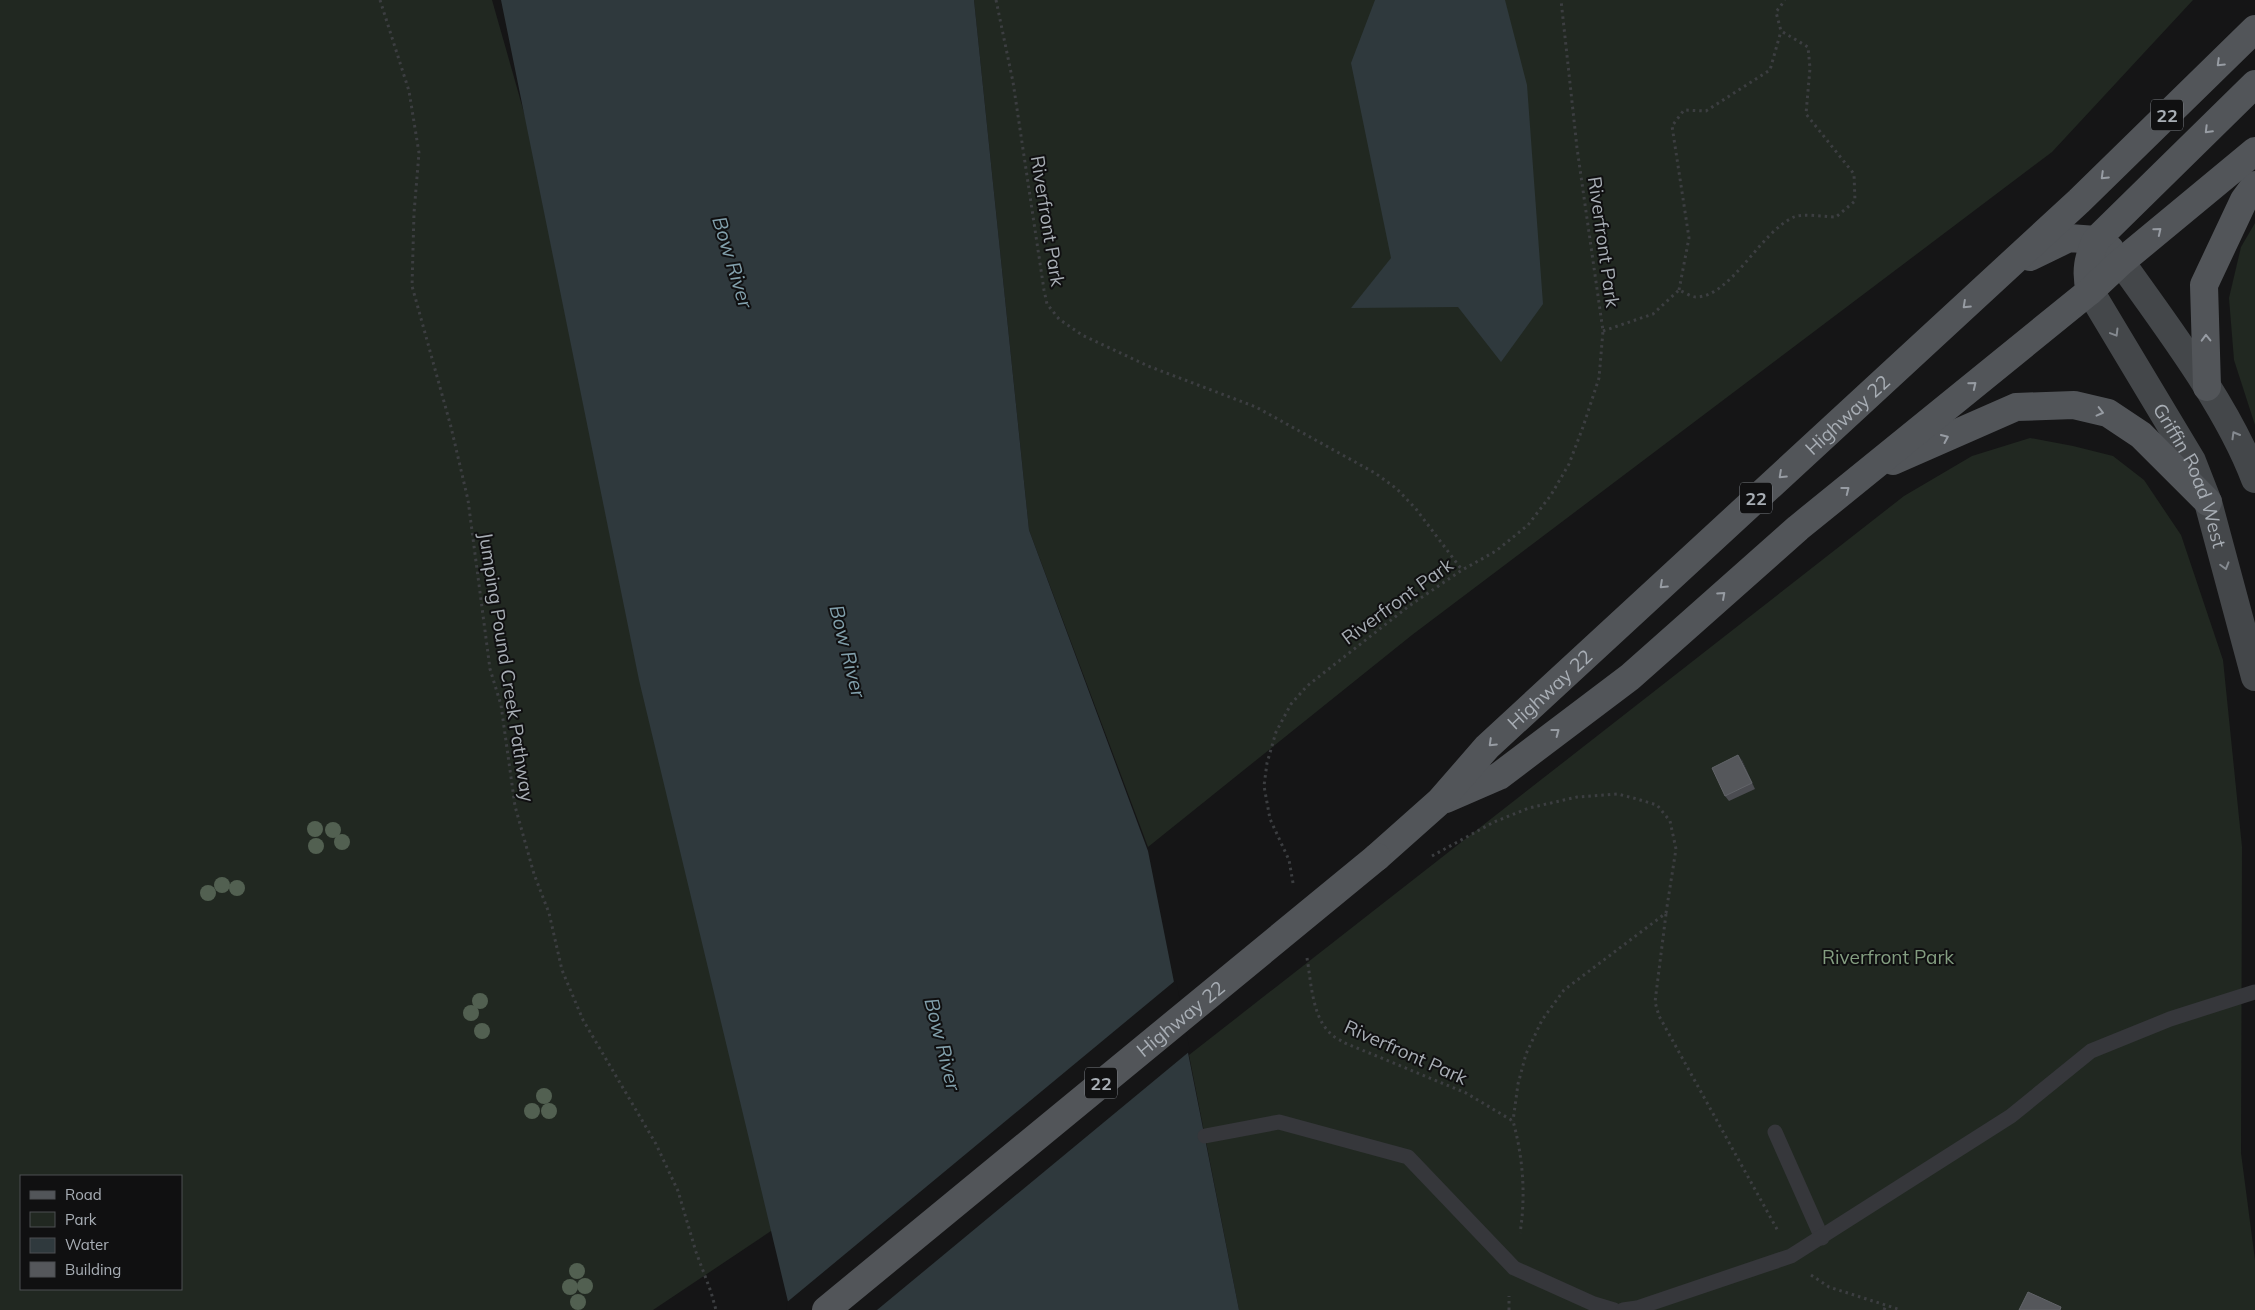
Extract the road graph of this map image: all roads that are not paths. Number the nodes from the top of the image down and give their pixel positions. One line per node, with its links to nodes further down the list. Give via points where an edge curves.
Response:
1 (2255, 28): 7 (main road, Highway 22 / 22, one-way to 7, via 2079,201)
2 (2255, 84): 5 (main road, one-way to 5)
3 (2255, 151): 6 (main road, Highway 22 / 22, one-way to 3)
4 (2255, 185): 9 (main road, one-way to 4, via 2204,285 2244,200)
5 (2096, 240): 6 (main road); 7 (main road, via 2069,238); 8 (main road, via 2088,260)
6 (2121, 262): 8 (main road, Highway 22 / 22); 9 (main road)
7 (1996, 277): 14 (main road, Highway 22 / 22, one-way to 14, via 1487,747)
8 (2090, 291): 10 (main road, Highway 22 / 22, one-way to 8); 12 (main road, Griffin Road West, one-way to 12, via 2192,461)
9 (2206, 387): 11 (main road, one-way to 9, via 2245,452)
10 (1868, 472): 12 (main road, one-way to 12, via 2016,407 2074,405 2108,413 2141,435); 14 (main road, Highway 22 / 22, one-way to 10, via 1499,776 1630,677 1798,528)
11 (2255, 479)
12 (2208, 502): 13 (main road, Griffin Road West, one-way to 13)
13 (2255, 676)
14 (1440, 801): 19 (main road, Highway 22 / 22, bridge, via 1377,857)
15 (2255, 992): 18 (lane, via 2170,1019 2091,1051 2011,1116)
16 (1775, 1132): 18 (lane)
17 (1205, 1136): 20 (lane, via 1279,1122 1408,1157 1514,1268)
18 (1822, 1238): 21 (lane, via 1791,1256)
19 (826, 1310)
20 (1614, 1310)
21 (1623, 1310)

